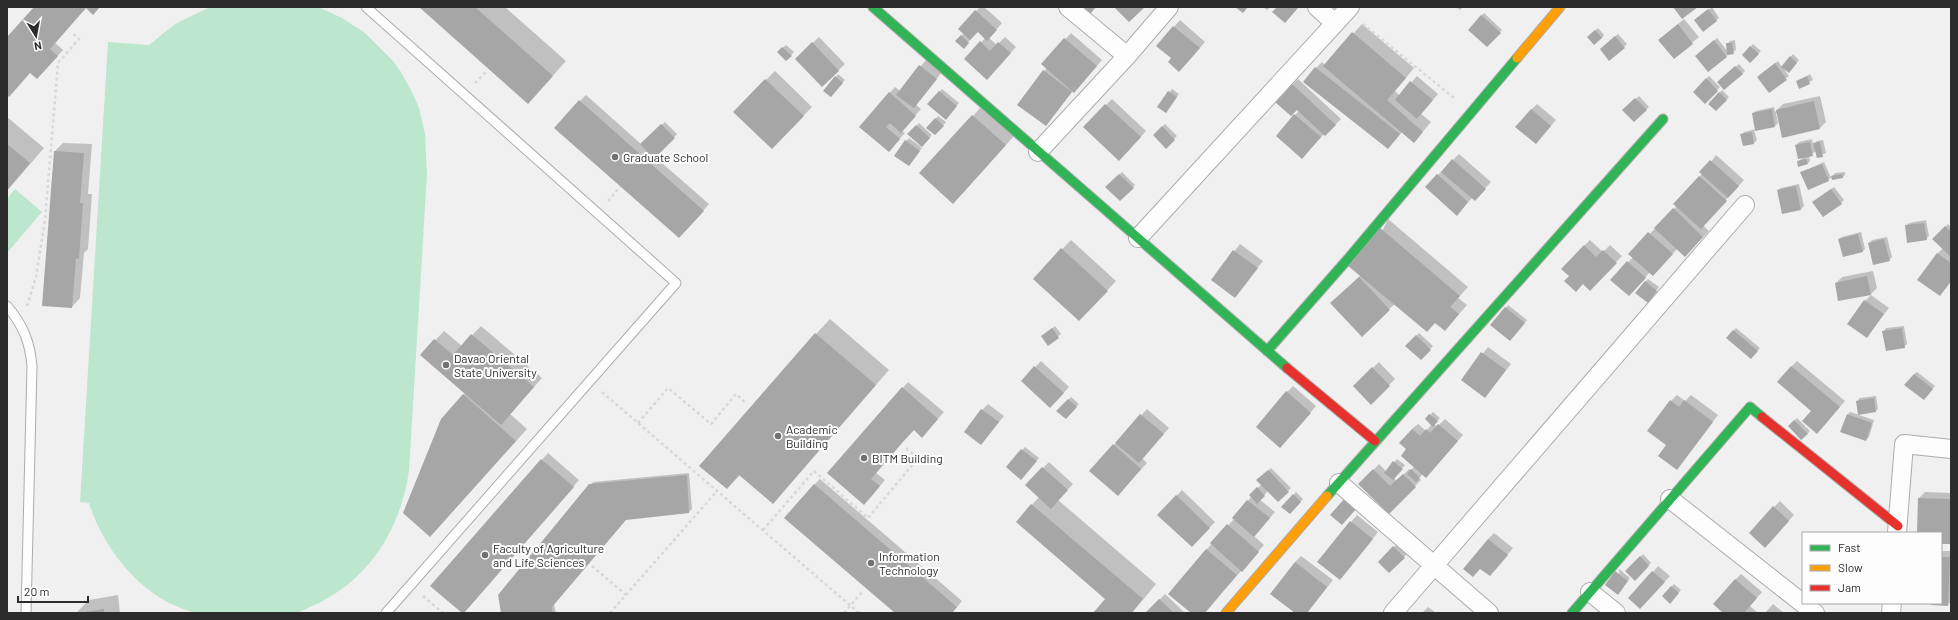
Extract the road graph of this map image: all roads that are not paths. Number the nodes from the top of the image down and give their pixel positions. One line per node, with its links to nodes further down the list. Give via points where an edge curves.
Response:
1 (366, 7): 25 (lane, via 676,283)
2 (873, 7): 10 (street)
3 (1068, 7): 8 (street)
4 (1169, 7): 8 (street)
5 (1317, 7): 7 (street)
6 (1560, 7): 14 (street)
7 (1344, 13): 12 (street)
8 (1127, 56): 10 (street)
9 (1663, 118): 15 (street)
10 (1038, 152): 12 (street)
11 (1745, 205): 20 (street)
12 (1138, 238): 14 (street)
13 (7, 306): 24 (lane, via 28,338 32,366)
14 (1267, 351): 15 (street)
15 (1375, 441): 17 (street)
16 (1951, 449): 19 (street, via 1904,444)
17 (1339, 483): 20 (street); 26 (street)
18 (1670, 499): 19 (street, via 1750,407); 21 (street); 22 (street)
19 (1898, 530)
20 (1434, 565): 27 (street); 28 (street)
21 (1590, 592): 29 (street); 30 (street)
22 (1802, 603)
23 (1804, 604): 31 (street)
24 (26, 613)
25 (386, 613)
26 (1226, 613)
27 (1393, 613)
28 (1489, 613)
29 (1572, 613)
30 (1616, 613)
31 (1815, 613)

